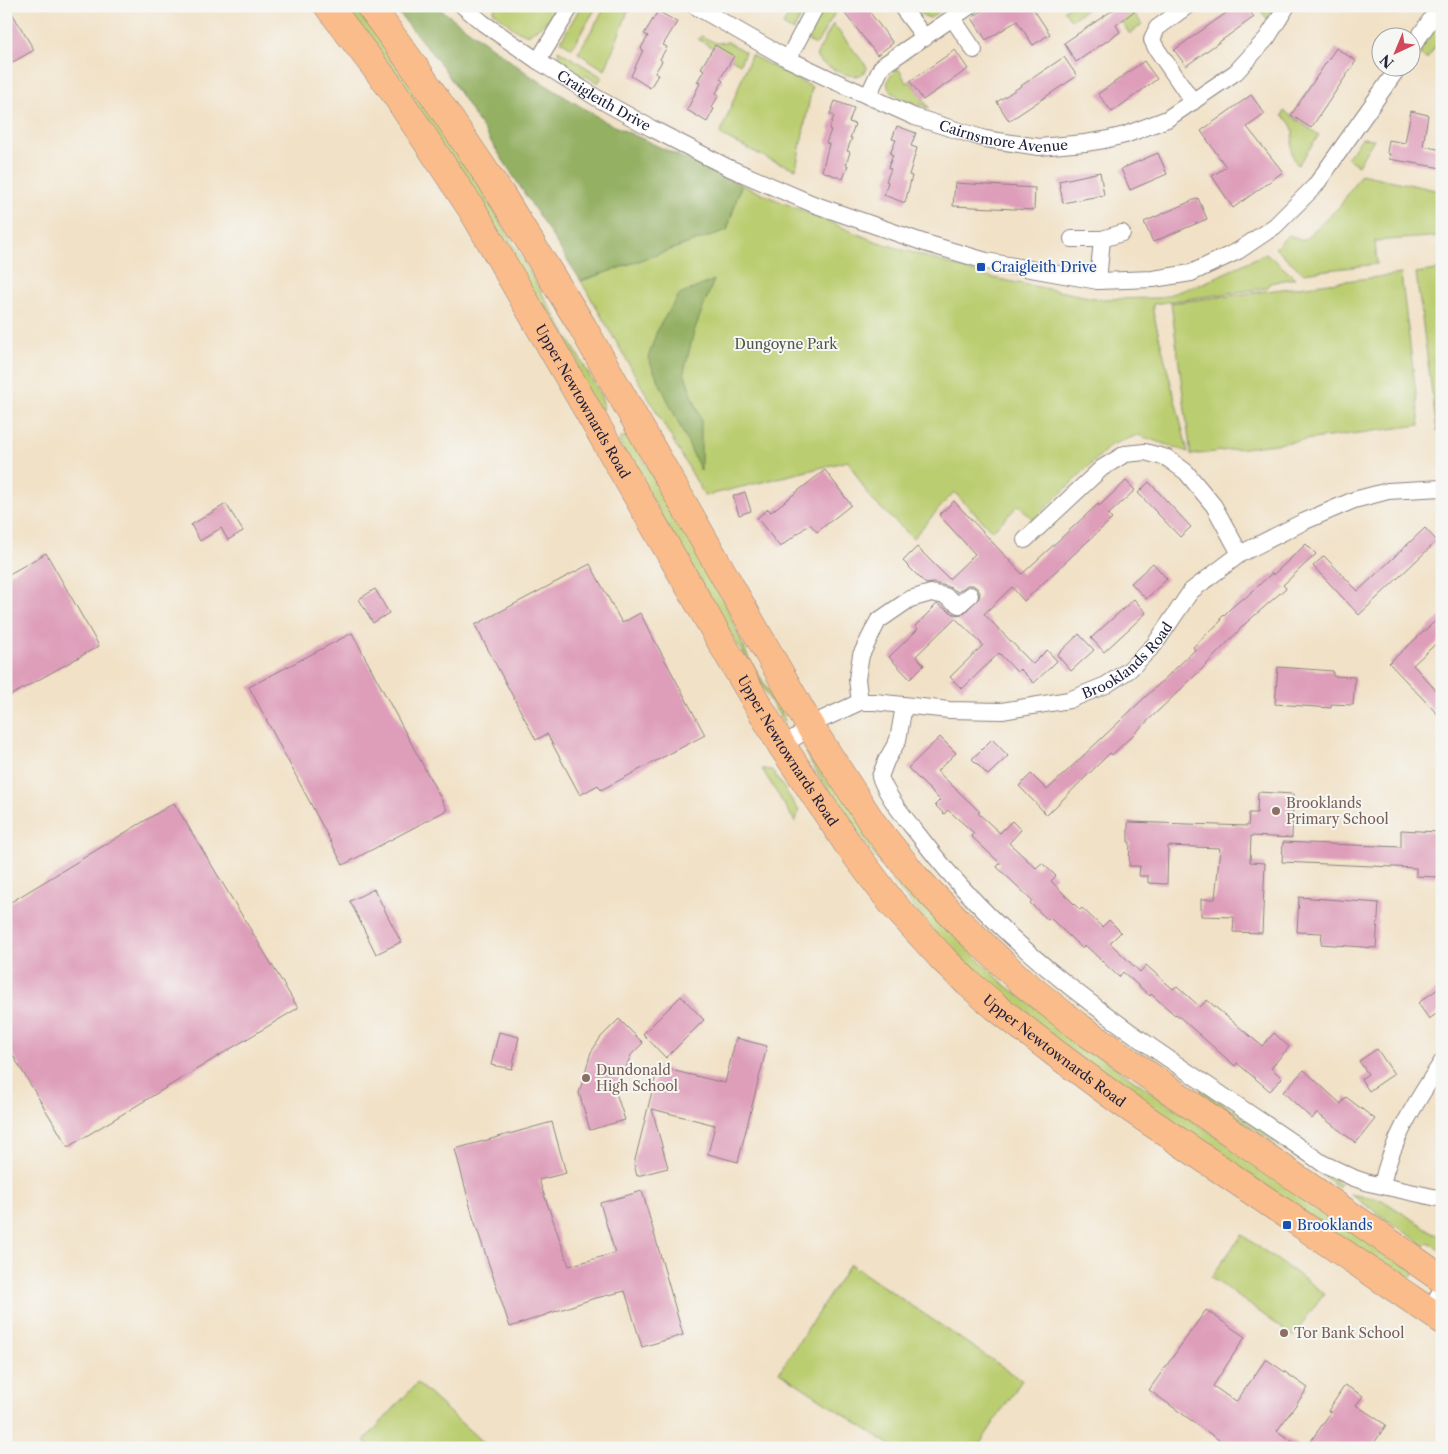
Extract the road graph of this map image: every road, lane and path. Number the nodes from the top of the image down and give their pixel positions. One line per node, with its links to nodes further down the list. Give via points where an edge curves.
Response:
1 (328, 6): 32 (highway, Upper Newtownards Road, via 392,89 473,211)
2 (370, 6): 31 (highway, via 511,211 586,334)
3 (463, 6): 17 (street, Craigleith Drive)
4 (571, 6): 17 (street)
5 (816, 6): 16 (street)
6 (901, 6): 14 (street)
7 (970, 6): 12 (street)
8 (1187, 6): 20 (street, via 1157,28 1152,40)
9 (1287, 6): 20 (street, Cairnsmore Avenue, via 1267,38 1236,72)
10 (1440, 6): 13 (street)
11 (704, 8): 16 (street, Cairnsmore Avenue)
12 (953, 19): 14 (street); 15 (street)
13 (1420, 35)
14 (925, 38): 19 (street, via 881,68)
15 (974, 50)
16 (788, 59): 19 (street, Cairnsmore Avenue)
17 (538, 61): 24 (street, Craigleith Drive, via 659,133 812,204 986,261)
18 (1391, 78): 24 (street, Craigleith Drive, via 1315,186 1275,226 1238,251 1191,273 1153,279)
19 (868, 96): 20 (street, Cairnsmore Avenue, via 915,117 985,138 1039,147 1085,143 1125,134 1167,119)
20 (1193, 102)
21 (1122, 233): 23 (street)
22 (1072, 239): 23 (street)
23 (1102, 239): 24 (street)
24 (1098, 281)
25 (1442, 488): 27 (street, Brooklands Road, via 1388,492 1354,500)
26 (1025, 540): 27 (street, via 1102,468 1125,454 1146,452 1167,458 1186,472 1214,506)
27 (1240, 554): 30 (street, Brooklands Road, via 1191,591 1155,644 1129,670 1106,685 1069,700 1002,711)
28 (970, 595): 29 (street, via 959,605 945,596 931,593 910,599 878,621 861,655 857,679)
29 (860, 702): 30 (street, Brooklands Road); 31 (street, Brooklands Road)
30 (904, 706): 34 (street, via 898,740 880,777 886,794 976,903 1045,966 1118,1023 1322,1163 1354,1178)
31 (811, 728): 32 (street, Brooklands Road); 36 (highway, via 873,824 915,877 1020,980 1076,1025)
32 (782, 746): 37 (highway, Upper Newtownards Road, via 892,904 968,983 1025,1031 1124,1104)
33 (1442, 1062): 34 (street, via 1396,1141 1385,1167)
34 (1382, 1186): 35 (street)
35 (1442, 1199)
36 (1442, 1279)
37 (1437, 1306)

